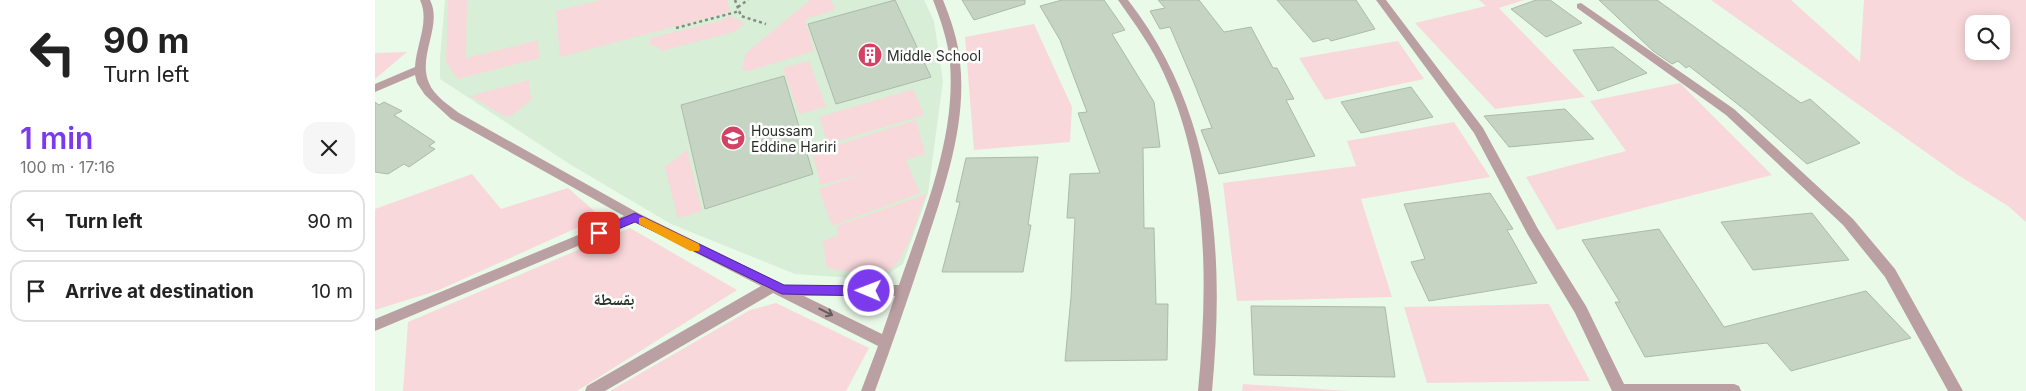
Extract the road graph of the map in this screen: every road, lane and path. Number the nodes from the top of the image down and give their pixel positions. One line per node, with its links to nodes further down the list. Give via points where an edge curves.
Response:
1 (425, 0): 12 (street, via 429,13)
2 (735, 0): 8 (path)
3 (748, 0): 8 (path)
4 (938, 0): 16 (street, via 954,55 953,109 935,196)
5 (1123, 0): 21 (street, via 1165,66 1181,102 1193,142 1210,266)
6 (1381, 0): 22 (street, via 1479,131 1533,232 1581,310)
7 (1581, 6): 24 (street, via 1730,112 1848,222 1890,273)
8 (738, 7): 9 (path)
9 (740, 11): 10 (path, via 741,16); 11 (path)
10 (766, 24)
11 (676, 28)
12 (419, 69): 13 (street); 14 (street, via 430,93 455,116)
13 (375, 88)
14 (635, 218): 15 (street); 17 (street)
15 (778, 288): 16 (street); 18 (street, one-way to 18); 19 (street)
16 (904, 291): 18 (street)
17 (375, 326)
18 (886, 343): 20 (street)
19 (591, 391)
20 (868, 391)
21 (1205, 391)
22 (1620, 391): 23 (street)
23 (1734, 391)
24 (1956, 391)

